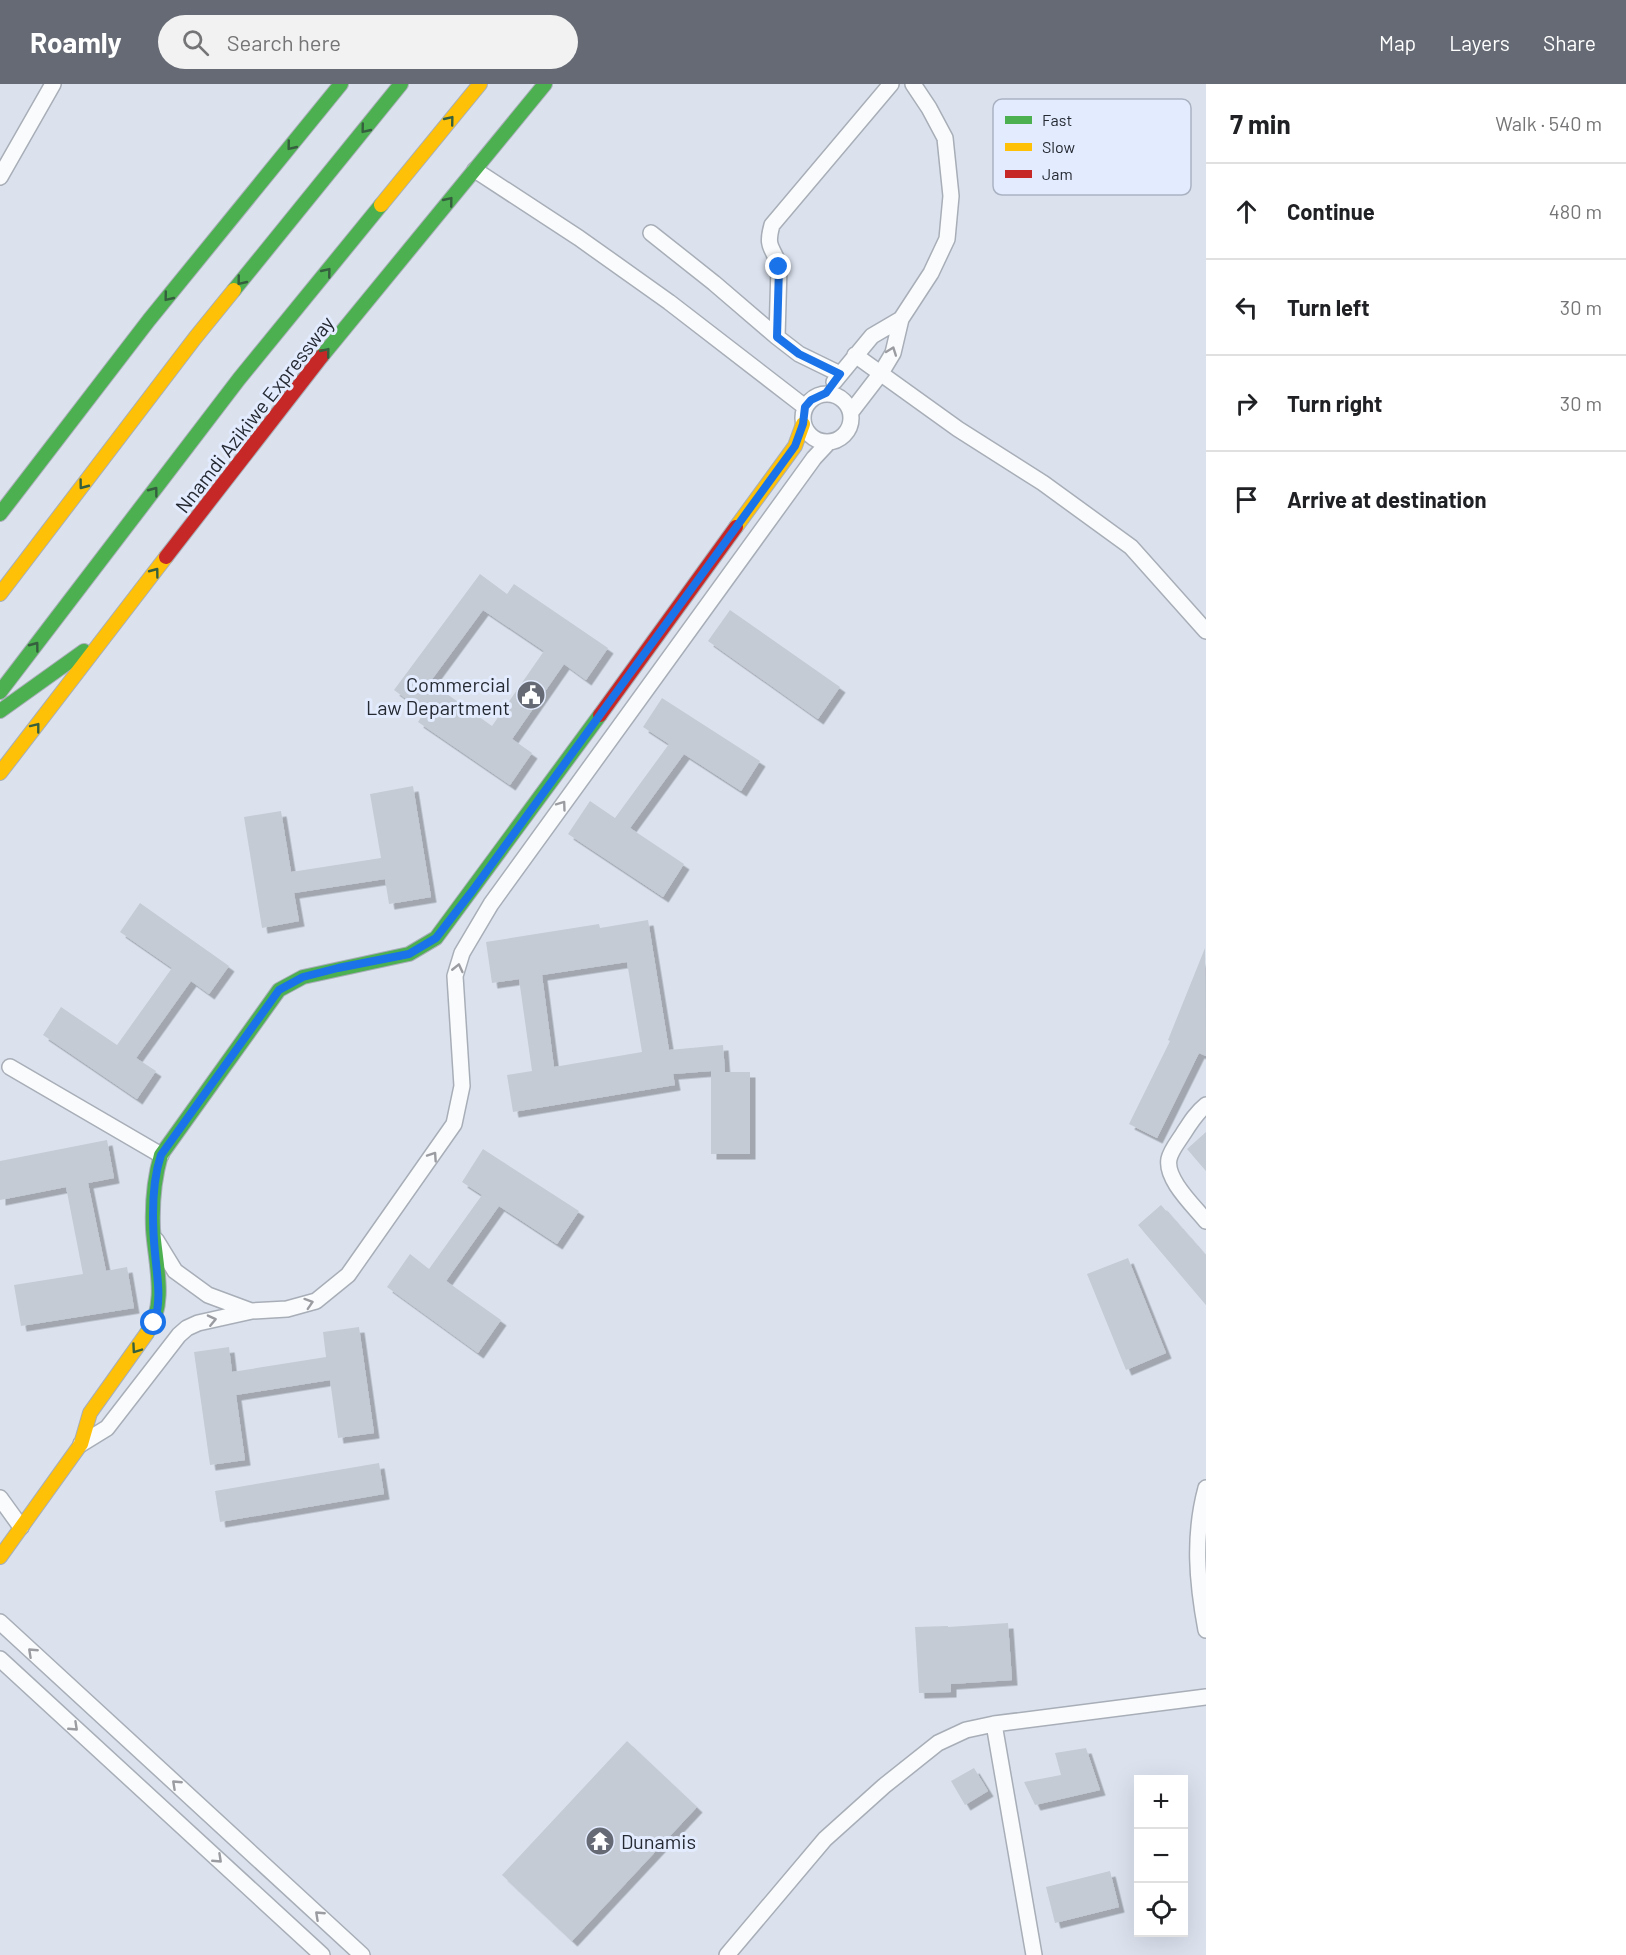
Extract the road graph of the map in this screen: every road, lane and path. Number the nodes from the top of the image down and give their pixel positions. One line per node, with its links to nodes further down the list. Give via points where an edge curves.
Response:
1 (53, 84): 9 (street)
2 (341, 84): 23 (main road, one-way to 23, via 149,321)
3 (401, 84): 24 (main road, one-way to 24, via 195,338)
4 (480, 84): 29 (main road, Nnamdi Azikiwe Expressway, one-way to 4, via 239,379)
5 (545, 84): 8 (main road, Nnamdi Azikiwe Expressway)
6 (891, 84): 12 (street, via 772,225 769,246 779,267)
7 (914, 84): 11 (street, via 945,138 951,196 947,239)
8 (475, 170): 17 (street, via 669,302); 27 (main road, Nnamdi Azikiwe Expressway, one-way to 8, via 281,406)
9 (0, 177)
10 (651, 233): 12 (street)
11 (901, 319): 13 (street, via 872,336); 14 (street, one-way to 11, via 892,353)
12 (777, 337): 15 (street, via 799,354)
13 (855, 354): 14 (street); 15 (street)
14 (881, 373): 18 (street); 25 (street, via 1131,547)
15 (840, 374): 16 (street)
16 (826, 393): 17 (street); 18 (street, via 842,398)
17 (805, 407): 19 (street)
18 (851, 412): 20 (street, via 852,421 844,436)
19 (803, 424): 20 (street, via 812,438); 21 (main road)
20 (828, 443): 22 (street)
21 (795, 446): 22 (street); 34 (main road, via 436,938 409,954 303,977 279,990)
22 (814, 458): 37 (street, one-way to 22, via 316,1302 348,1275 454,1124 462,1086 455,976 462,953 490,904)
23 (0, 514)
24 (0, 594)
25 (1192, 617): 26 (street); 28 (street)
26 (1206, 631)
27 (108, 634): 30 (main road); 31 (main road, Nnamdi Azikiwe Expressway, one-way to 27)
28 (1206, 643)
29 (0, 692)
30 (0, 711)
31 (0, 773)
32 (10, 1067): 34 (street)
33 (1206, 1105): 35 (street, via 1175,1146 1168,1168)
34 (161, 1155): 36 (main road, via 155,1179)
35 (1206, 1221)
36 (153, 1235): 37 (street, via 175,1271 208,1295); 38 (main road, one-way to 38, via 158,1312 90,1413)
37 (252, 1311): 38 (street, one-way to 37, via 107,1428 178,1335 198,1323)
38 (81, 1444): 41 (main road)
39 (1206, 1488): 44 (street, via 1196,1570)
40 (0, 1498): 41 (street)
41 (21, 1527): 42 (main road)
42 (0, 1557)
43 (0, 1623): 49 (street, one-way to 43)
44 (1206, 1630)
45 (0, 1659): 48 (street, one-way to 48)
46 (1206, 1697): 47 (street)
47 (994, 1724): 50 (street, via 966,1730 938,1743 884,1786 825,1839); 51 (street)
48 (322, 1955)
49 (362, 1955)
50 (727, 1955)
51 (1034, 1955)

